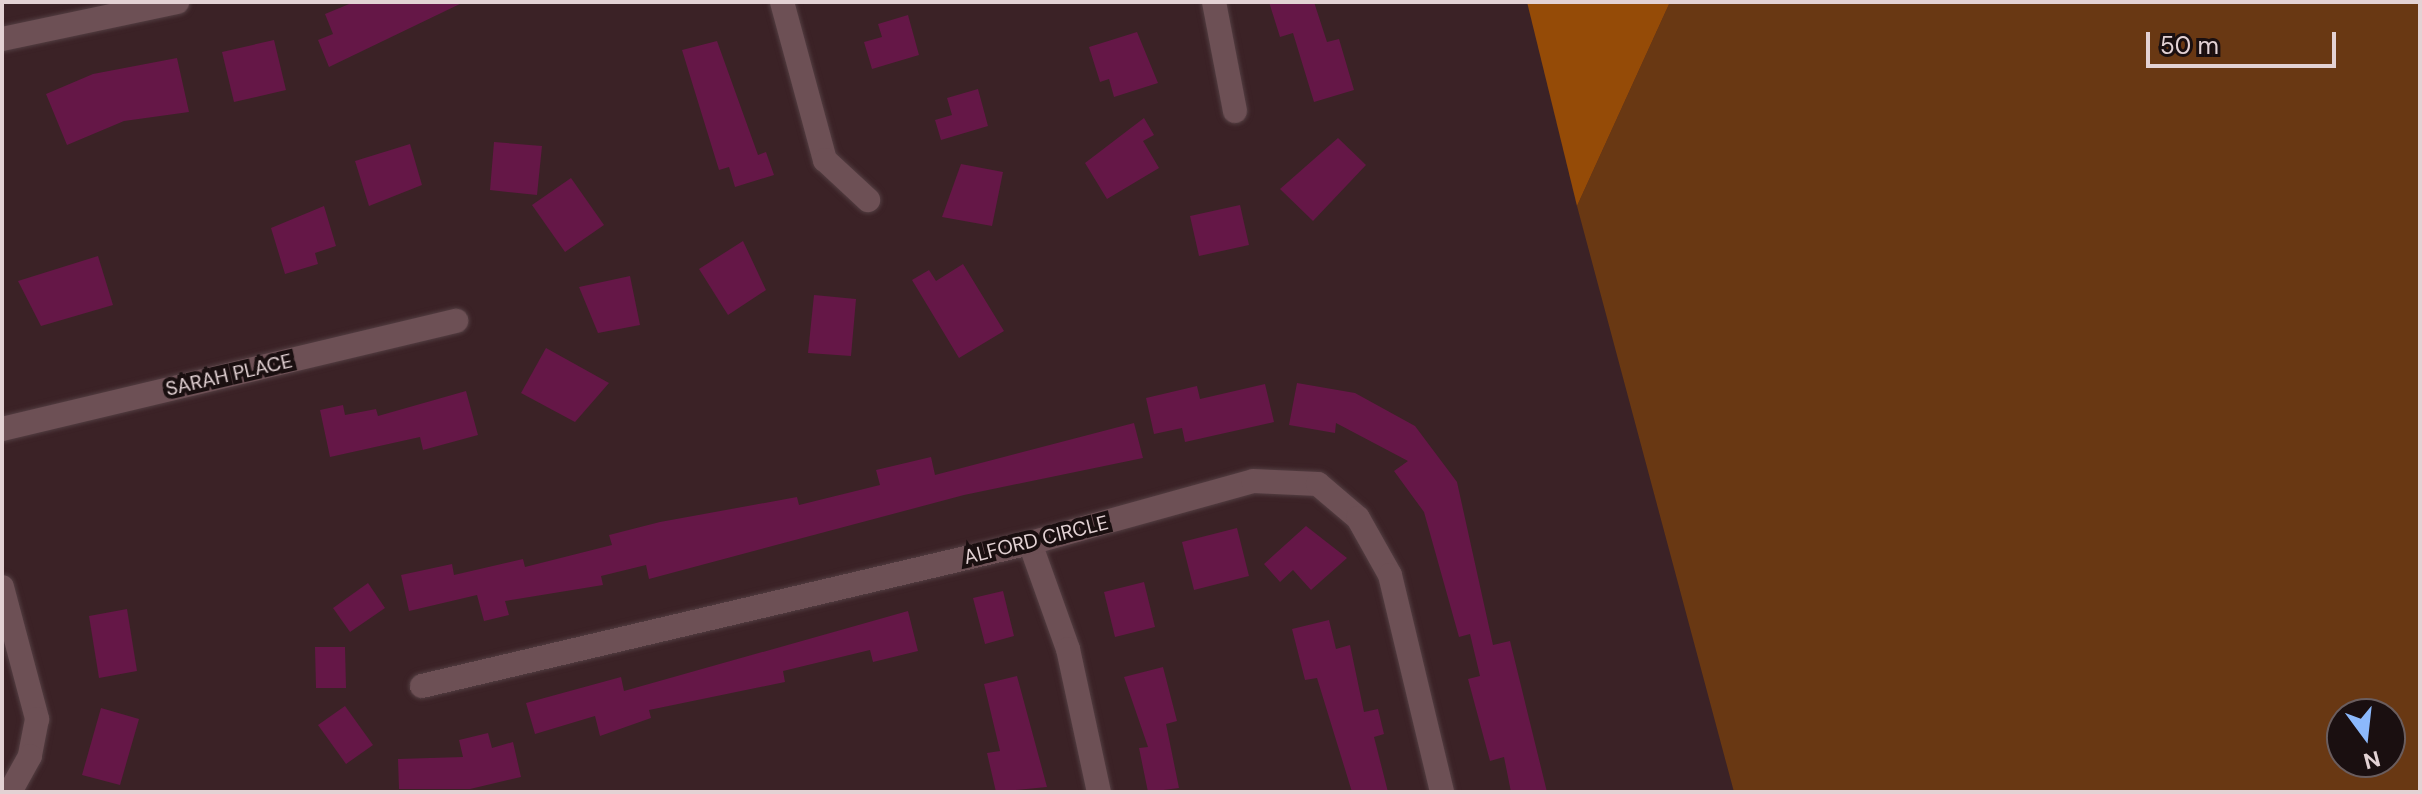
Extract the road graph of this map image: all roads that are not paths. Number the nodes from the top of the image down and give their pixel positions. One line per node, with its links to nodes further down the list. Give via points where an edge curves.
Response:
1 (177, 2): 4 (street)
2 (782, 2): 6 (street, via 825,160)
3 (1214, 2): 5 (street)
4 (2, 39)
5 (1235, 111)
6 (868, 200)
7 (456, 321): 8 (street, SARAH PLACE)
8 (2, 429)
9 (1030, 543): 11 (street, ALFORD CIRCLE); 13 (street, via 1068,649); 14 (street, ALFORD CIRCLE, via 1253,481 1318,484 1358,518 1390,575)
10 (2, 587): 12 (street, via 37,719 30,756)
11 (422, 686)
12 (10, 792)
13 (1099, 792)
14 (1442, 792)

